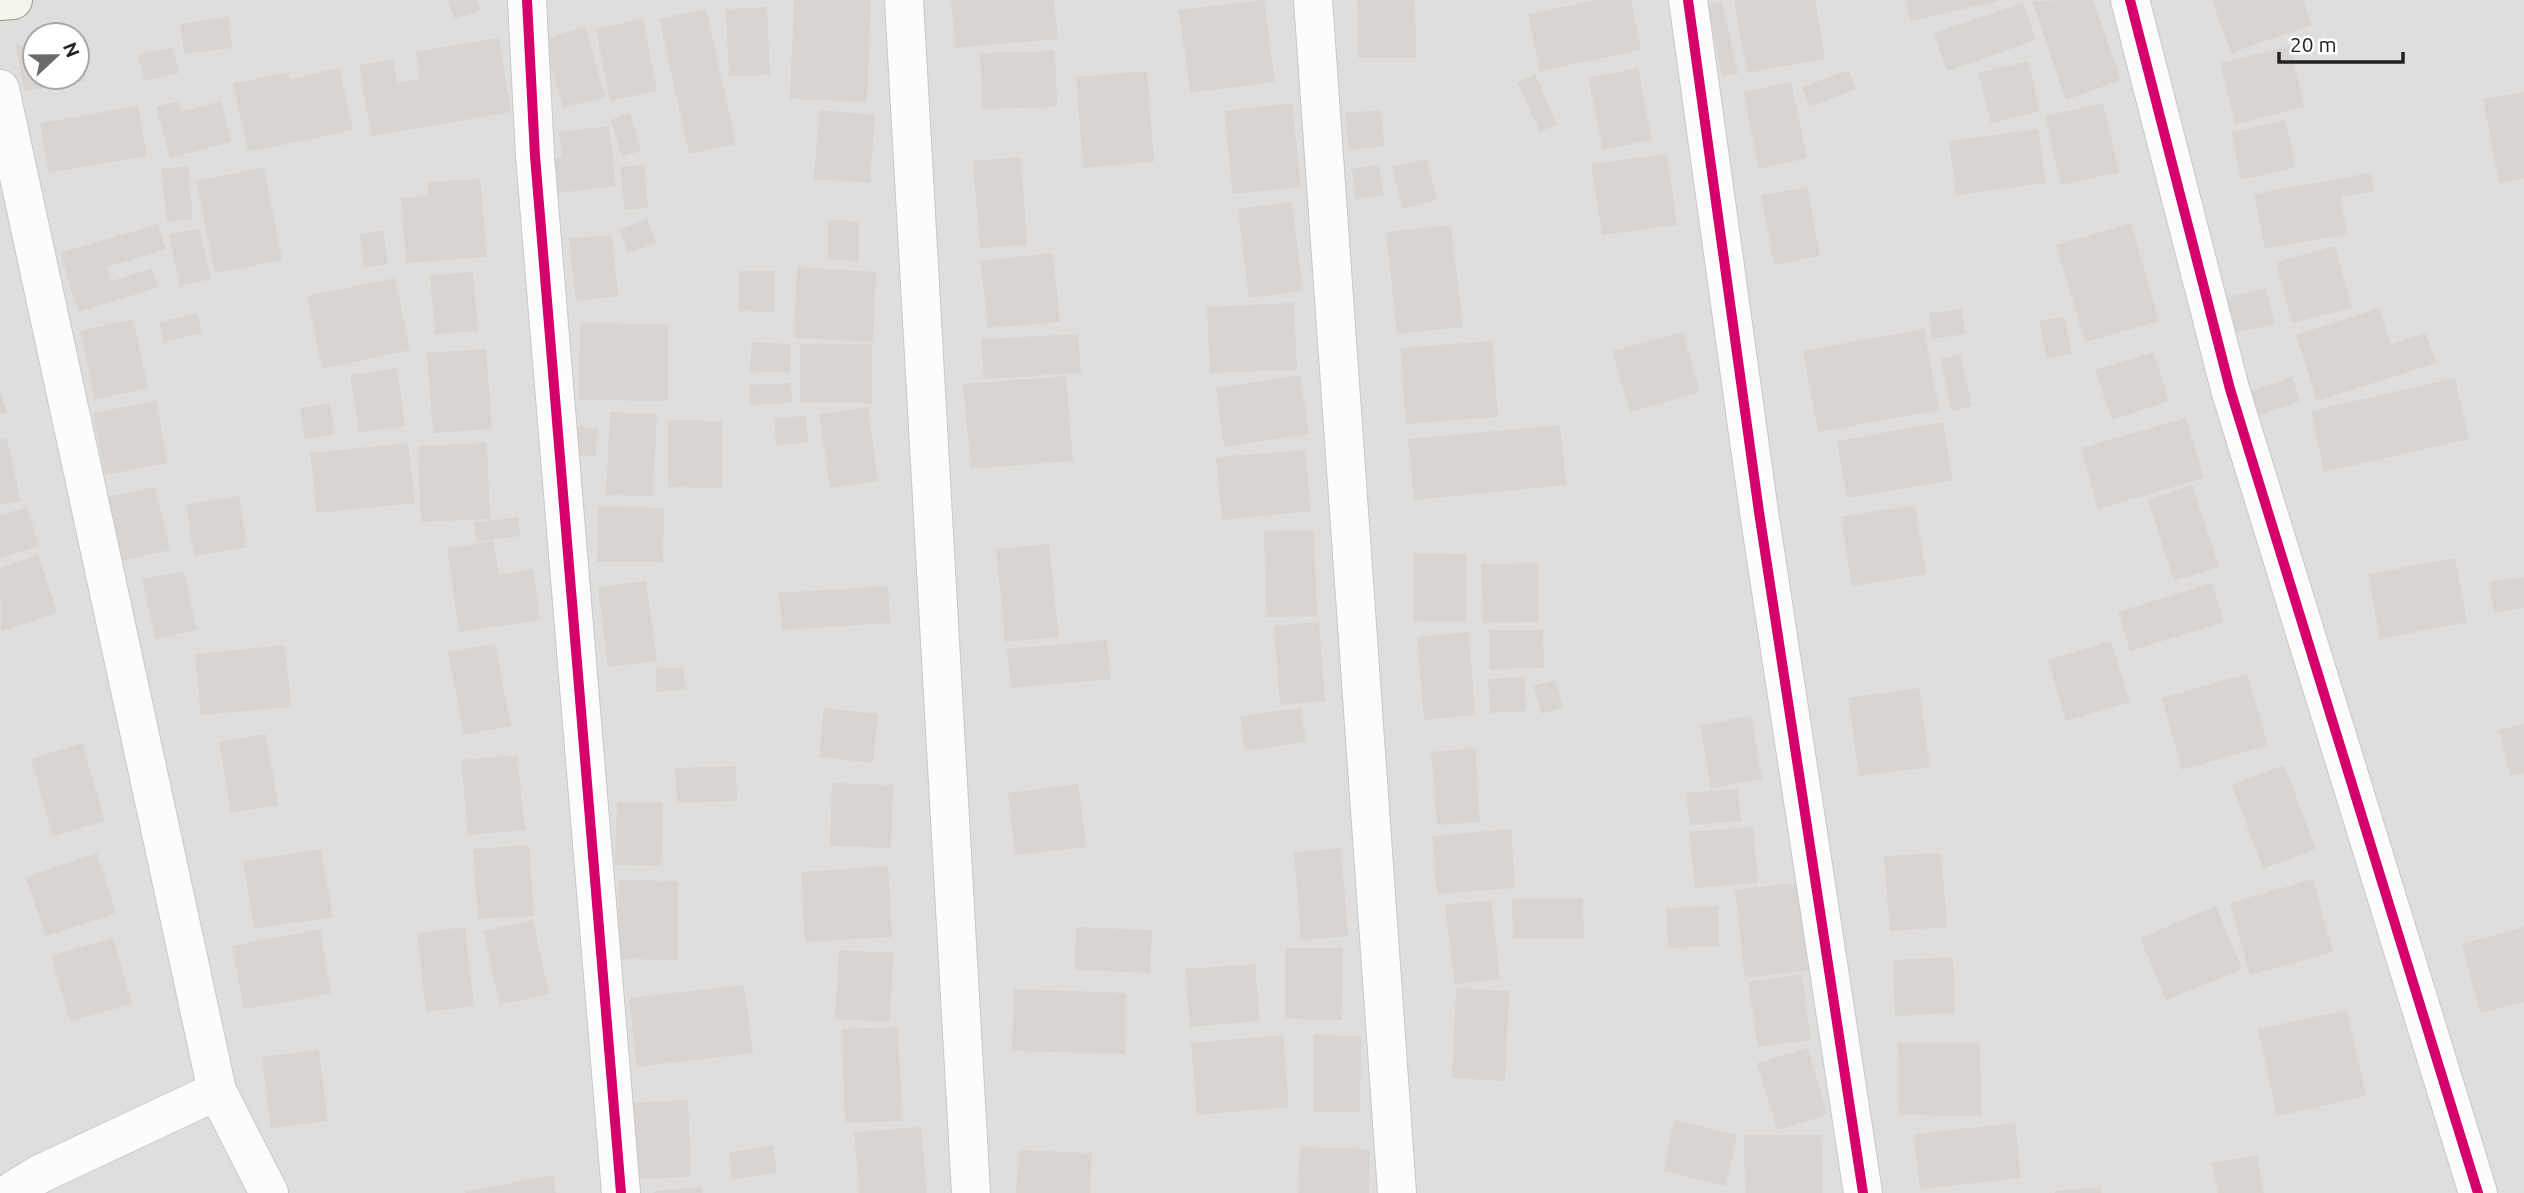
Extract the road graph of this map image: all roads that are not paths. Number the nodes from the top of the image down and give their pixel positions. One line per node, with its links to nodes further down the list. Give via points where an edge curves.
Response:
1 (13, 0): 7 (main road)
2 (527, 0): 12 (street, via 535,156)
3 (904, 0): 13 (street)
4 (1313, 0): 14 (street)
5 (1688, 0): 15 (street, via 1759,512)
6 (2130, 0): 16 (street, via 2230,389)
7 (0, 1)
8 (0, 89): 9 (street)
9 (217, 1091): 10 (street); 11 (street)
10 (9, 1193)
11 (269, 1193)
12 (621, 1193)
13 (971, 1193)
14 (1396, 1193)
15 (1864, 1193)
16 (2478, 1193)

